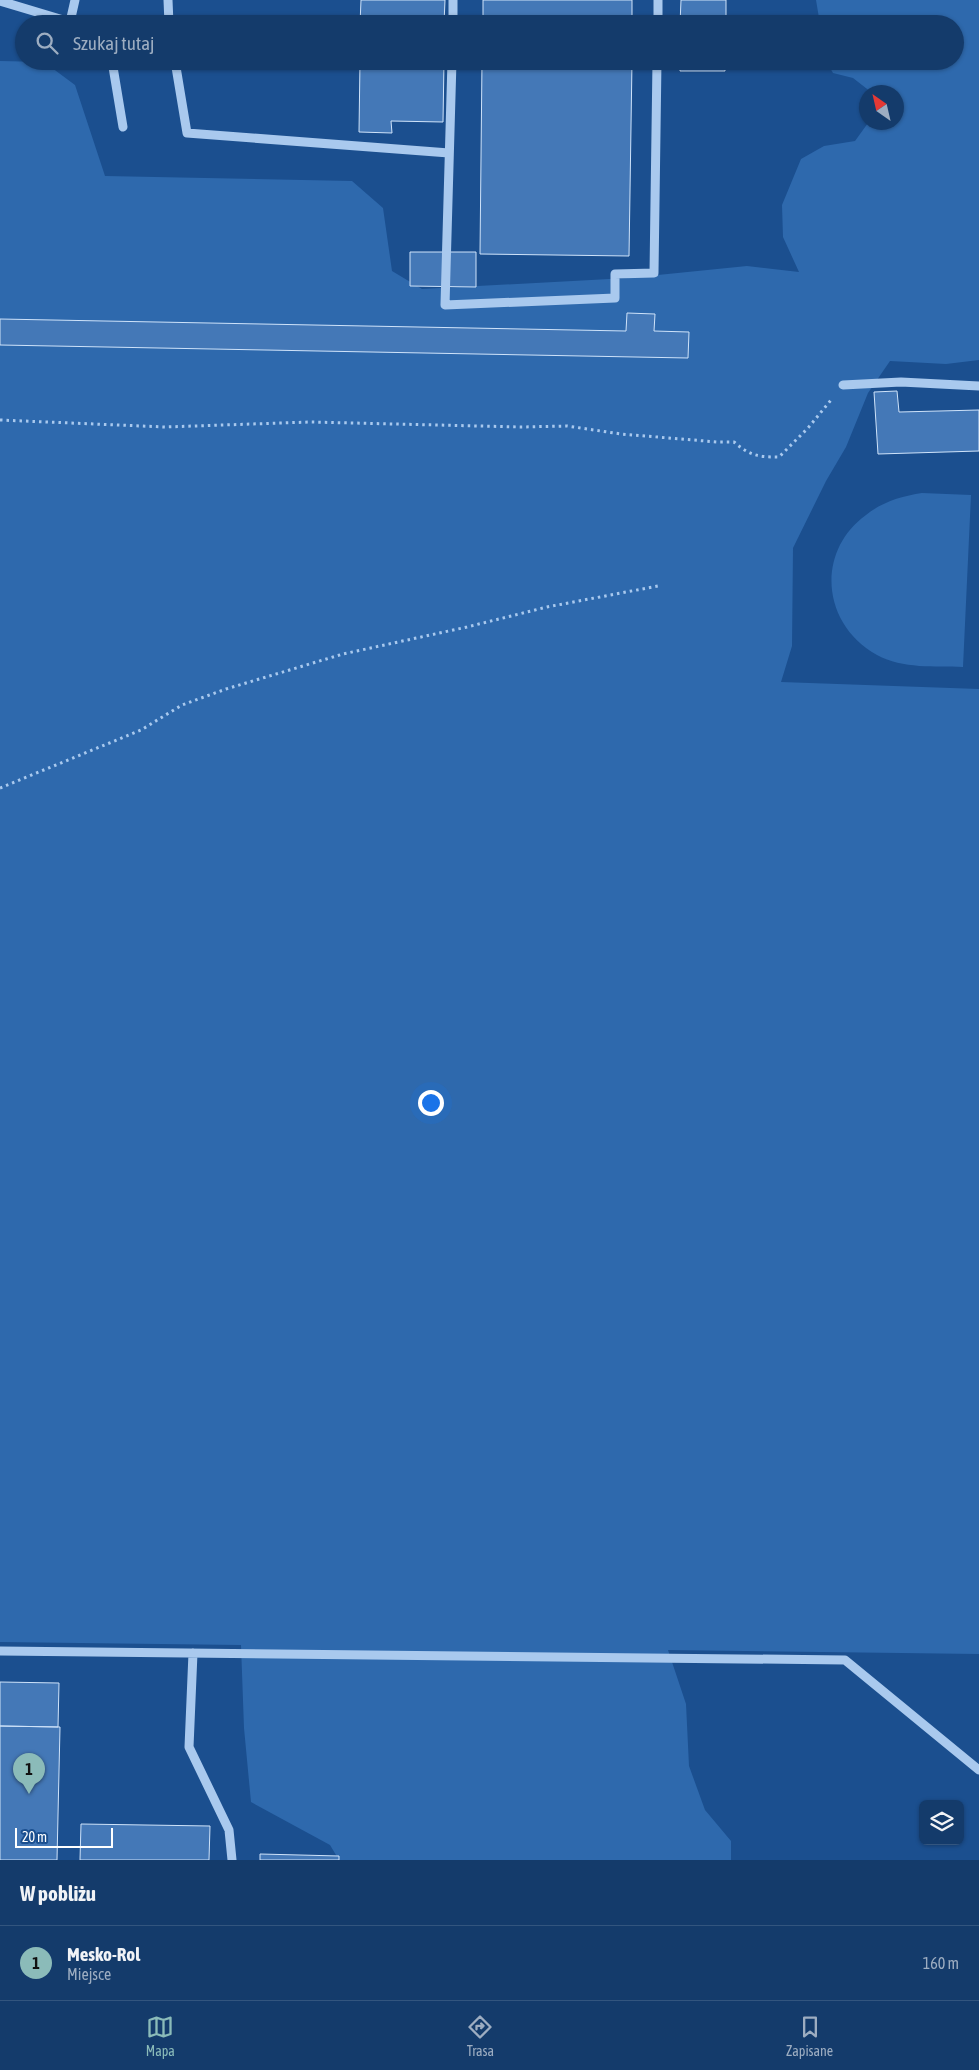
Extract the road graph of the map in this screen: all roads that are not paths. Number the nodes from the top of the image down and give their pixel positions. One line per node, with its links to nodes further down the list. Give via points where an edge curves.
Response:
1 (75, 0): 7 (lane)
2 (168, 0): 8 (lane)
3 (453, 0): 9 (lane)
4 (658, 0): 10 (lane)
5 (0, 1): 6 (lane)
6 (46, 15)
7 (73, 15)
8 (169, 15)
9 (453, 15)
10 (658, 15)
11 (114, 70): 15 (lane)
12 (176, 70): 16 (lane, via 187,133)
13 (452, 70): 16 (lane)
14 (657, 70): 16 (lane, via 654,273 615,274 615,298 446,304)
15 (123, 127)
16 (449, 153)
17 (843, 385): 18 (lane, via 901,382)
18 (979, 386)
19 (0, 1651): 20 (lane)
20 (193, 1653): 21 (lane, via 845,1660); 22 (lane, via 189,1747 229,1830)
21 (979, 1770)
22 (232, 1860)

